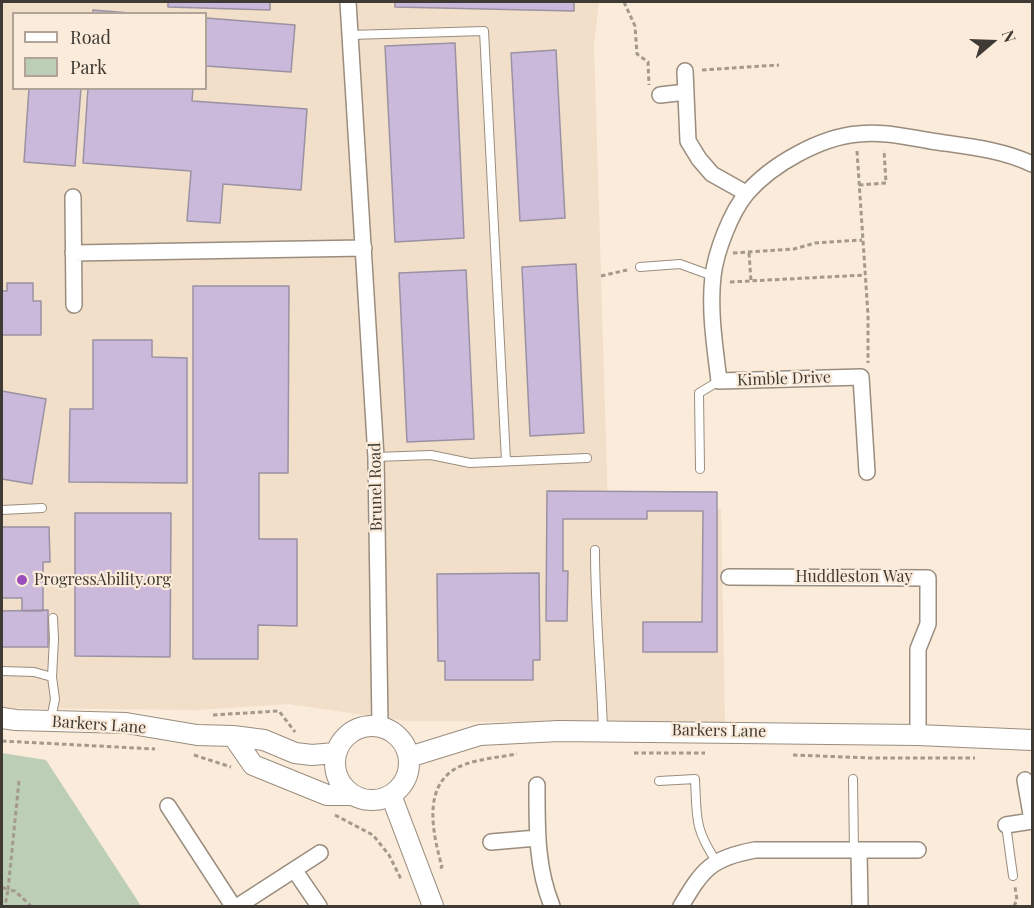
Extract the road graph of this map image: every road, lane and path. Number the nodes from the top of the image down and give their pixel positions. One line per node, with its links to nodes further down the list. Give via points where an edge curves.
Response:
1 (348, 2): 3 (street, Brunel Road)
2 (624, 2): 7 (path, via 635,26 637,54 648,62 649,94)
3 (350, 34): 15 (street, Brunel Road); 28 (lane, via 484,31)
4 (779, 65): 5 (path)
5 (685, 71): 6 (street)
6 (686, 92): 7 (street); 12 (street, via 688,141 712,174)
7 (660, 95)
8 (883, 133): 9 (street, Kimble Drive); 10 (street, Kimble Drive, via 986,150); 11 (path, via 886,183)
9 (856, 134): 11 (path); 12 (street, Kimble Drive, via 806,149)
10 (1032, 164)
11 (859, 185): 14 (path)
12 (746, 193): 16 (street, Kimble Drive, via 730,220)
13 (73, 197): 17 (street)
14 (862, 240): 18 (path); 20 (path)
15 (363, 248): 17 (street); 26 (street, Brunel Road)
16 (720, 250): 18 (path); 21 (street, Kimble Drive)
17 (73, 253): 23 (street)
18 (749, 253): 22 (path)
19 (640, 267): 21 (lane, via 680,264)
20 (865, 275): 22 (path); 24 (path, via 868,363)
21 (713, 279): 22 (path); 25 (street, Kimble Drive)
22 (751, 281)
23 (74, 304)
24 (861, 377): 25 (street, Kimble Drive); 30 (street)
25 (719, 381): 29 (lane, via 699,393)
26 (376, 457): 28 (lane, via 431,454 470,463); 40 (street, Brunel Road)
27 (587, 458): 28 (lane)
28 (506, 461)
29 (700, 469)
30 (867, 472)
31 (42, 508): 32 (lane)
32 (2, 510)
33 (595, 550): 41 (lane)
34 (729, 577): 42 (street, Huddleston Way, via 928,578 928,624 918,649)
35 (53, 618): 37 (lane)
36 (2, 671): 37 (lane)
37 (52, 677): 39 (lane, via 55,699)
38 (2, 718): 39 (street, Barkers Lane)
39 (51, 721): 43 (street, Barkers Lane, via 126,723 196,735)
40 (380, 726): 48 (street, via 366,726 346,735); 49 (street, via 395,734 407,747)
41 (603, 730): 42 (street, Barkers Lane); 49 (street, Barkers Lane, via 480,735)
42 (918, 735): 44 (street, Barkers Lane)
43 (233, 736): 48 (street, Barkers Lane, via 264,740 295,753); 56 (street, via 253,765 327,795)
44 (1032, 740)
45 (2, 741): 46 (path)
46 (165, 750)
47 (187, 752): 50 (path)
48 (335, 753): 56 (street, via 336,776)
49 (409, 757): 57 (street, via 407,776)
50 (239, 770)
51 (853, 779): 65 (lane)
52 (1025, 780): 60 (street)
53 (19, 781): 72 (path)
54 (660, 781): 67 (lane, via 695,779 697,824)
55 (537, 785): 62 (street)
56 (351, 795): 57 (street, via 377,800)
57 (391, 795): 78 (street)
58 (168, 806): 75 (street)
59 (332, 814): 70 (path, via 373,835)
60 (1032, 820): 61 (street)
61 (1006, 825): 69 (lane)
62 (537, 838): 63 (street); 79 (street, via 544,889)
63 (491, 842)
64 (918, 850): 65 (street)
65 (856, 851): 67 (street, via 756,850); 81 (street)
66 (321, 854): 68 (street)
67 (716, 861): 80 (street, via 692,886)
68 (294, 871): 76 (street); 77 (street)
69 (1013, 876): 82 (path, via 1017,900)
70 (402, 881)
71 (2, 887): 72 (path)
72 (8, 890): 73 (path); 74 (path, via 15,891)
73 (5, 906)
74 (31, 906)
75 (232, 906)
76 (238, 906)
77 (319, 906)
78 (433, 906)
79 (552, 906)
80 (681, 906)
81 (860, 906)
82 (1014, 906)

